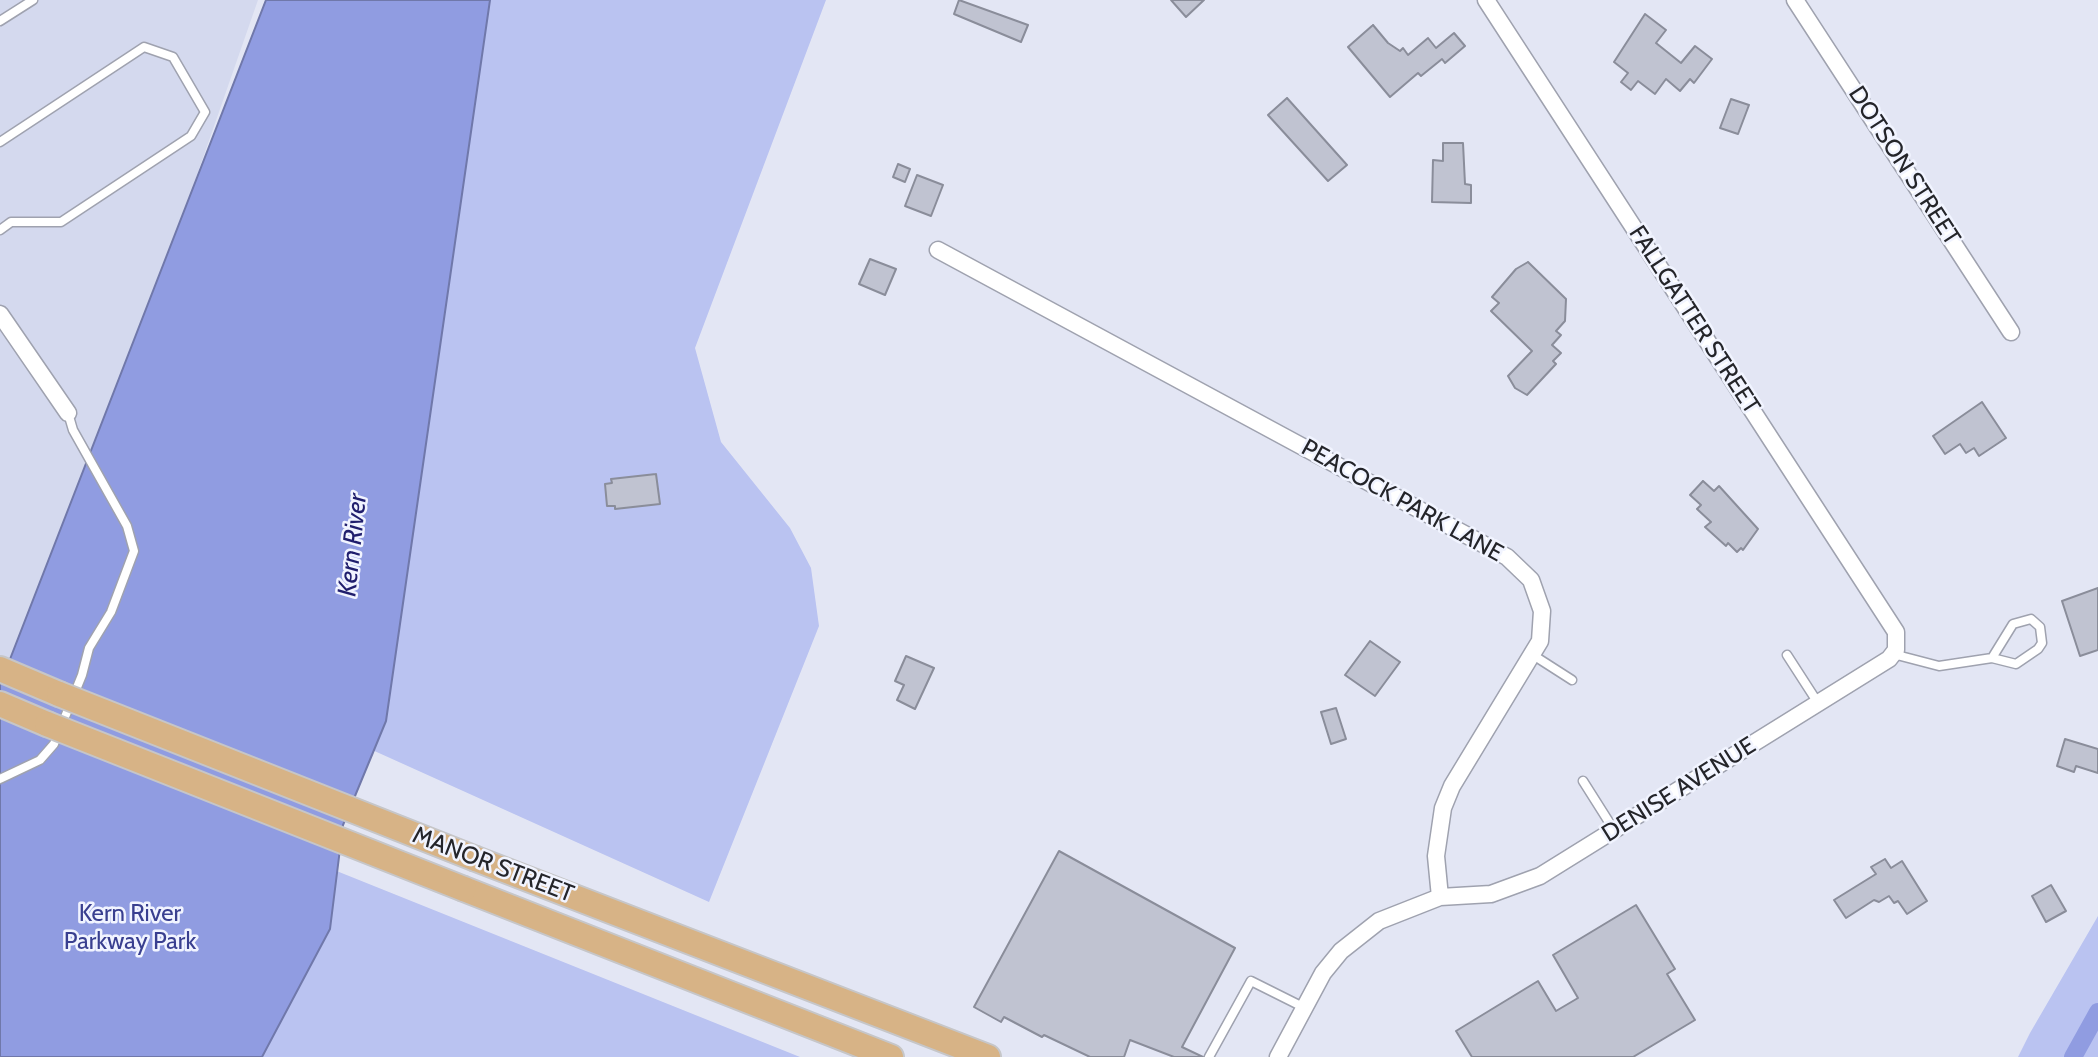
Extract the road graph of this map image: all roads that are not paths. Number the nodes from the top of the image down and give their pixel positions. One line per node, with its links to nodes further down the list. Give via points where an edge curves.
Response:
1 (33, 0): 4 (lane)
2 (1486, 0): 11 (street, FALLGATTER STREET, via 1896,632)
3 (1795, 0): 9 (street, DOTSON STREET)
4 (0, 22)
5 (0, 142): 6 (lane, via 144,47 173,57 205,113 191,136 61,222 11,222)
6 (0, 230)
7 (939, 250): 12 (street, PEACOCK PARK LANE, via 1507,557 1521,568 1538,594 1541,628)
8 (0, 314): 10 (street)
9 (2011, 332)
10 (68, 414): 19 (lane, via 127,526 134,551 111,612 89,648 54,744 40,760)
11 (1895, 648): 14 (lane, via 1939,666); 17 (street, DENISE AVENUE)
12 (1533, 655): 16 (lane); 22 (street, PEACOCK PARK LANE, via 1443,808 1436,856)
13 (1787, 655): 17 (lane)
14 (1992, 658): 14 (lane, via 2016,664 2032,655 2042,643 2040,627 2027,618 2013,624)
15 (0, 669): 25 (main road, MANOR STREET, bridge)
16 (1572, 680)
17 (1818, 703): 21 (street, DENISE AVENUE)
18 (0, 704): 24 (main road, MANOR STREET, bridge)
19 (0, 779)
20 (1583, 781): 21 (lane)
21 (1614, 830): 22 (street, DENISE AVENUE, via 1515,887 1491,894)
22 (1440, 897): 23 (street, via 1379,921 1359,936 1323,973)
23 (1303, 1007): 26 (lane, via 1251,981); 27 (street)
24 (891, 1057)
25 (988, 1057)
26 (1209, 1057)
27 (1278, 1057)

